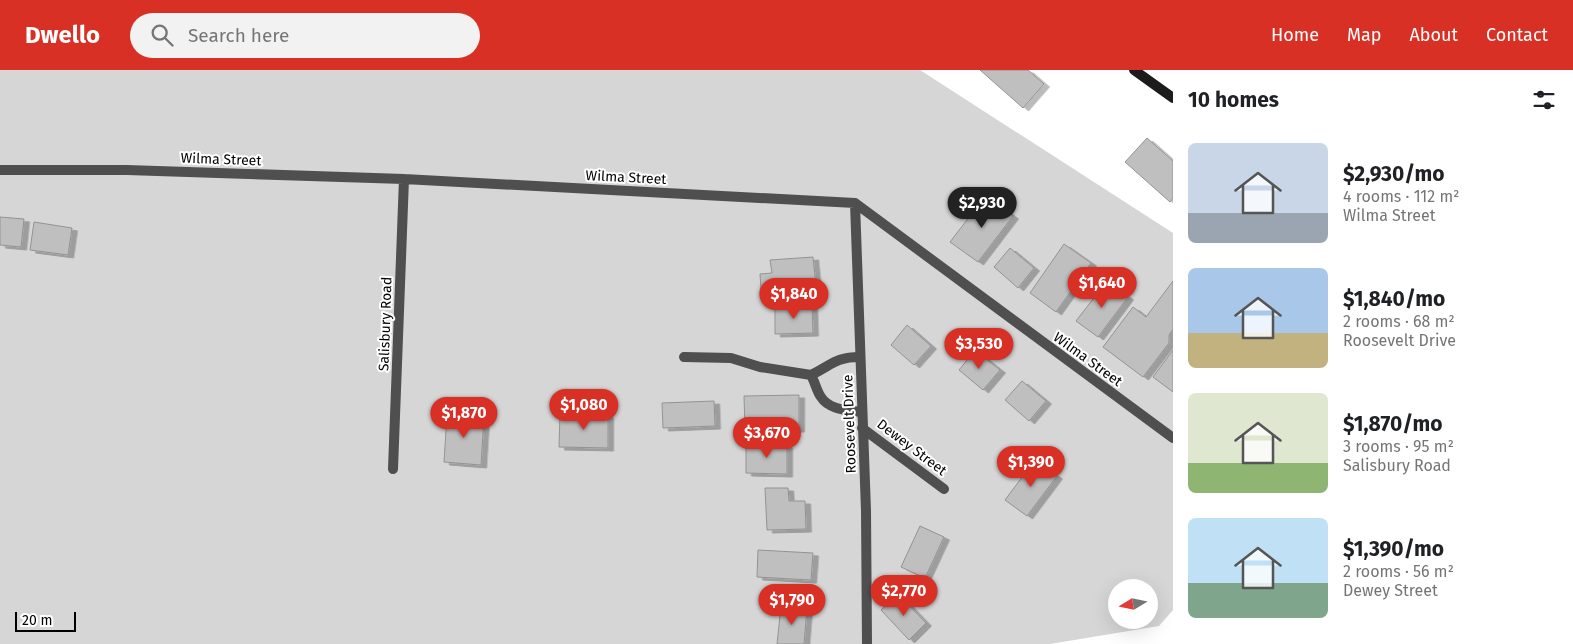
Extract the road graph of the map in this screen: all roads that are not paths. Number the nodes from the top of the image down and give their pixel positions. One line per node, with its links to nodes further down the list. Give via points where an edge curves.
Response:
1 (1134, 70): 2 (street)
2 (1173, 98)
3 (0, 170): 4 (street, Wilma Street, via 127,170)
4 (404, 179): 5 (street, Wilma Street); 12 (street, Salisbury Road)
5 (855, 204): 7 (street, Roosevelt Drive); 11 (street, Wilma Street)
6 (684, 357): 8 (street, via 731,358 760,367)
7 (860, 357): 8 (street, via 833,361); 9 (street, Roosevelt Drive)
8 (811, 375): 9 (street, via 820,397 831,407)
9 (862, 412): 10 (street, Roosevelt Drive)
10 (862, 428): 13 (street, Dewey Street); 14 (street, Roosevelt Drive)
11 (1173, 438)
12 (393, 469)
13 (944, 489)
14 (867, 644)

